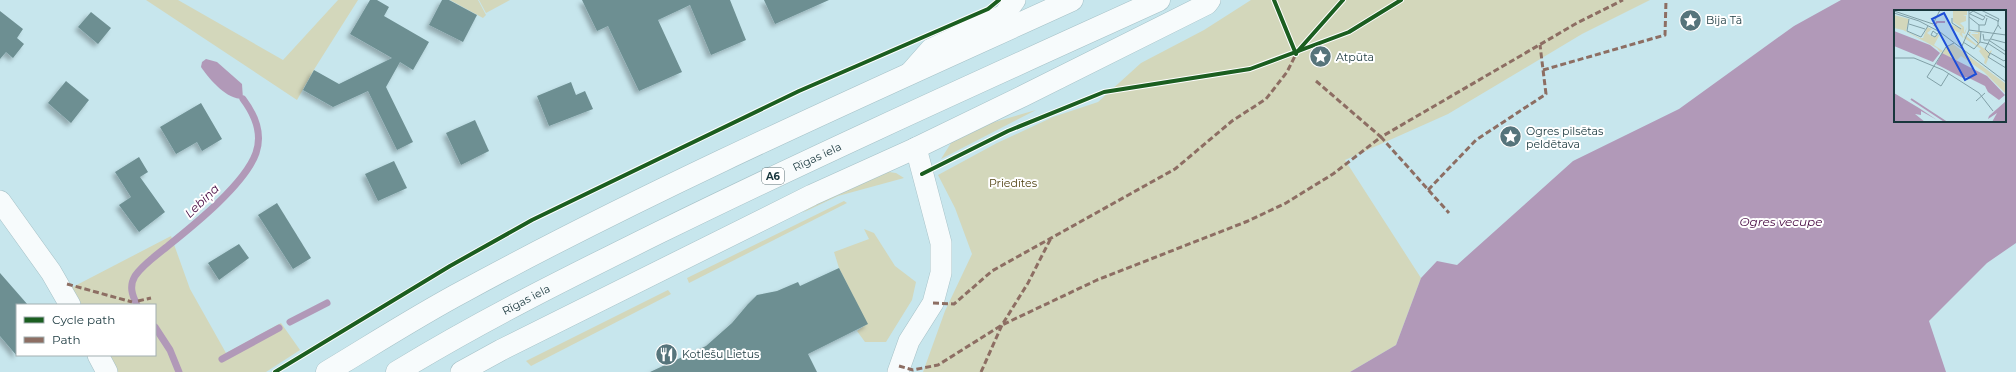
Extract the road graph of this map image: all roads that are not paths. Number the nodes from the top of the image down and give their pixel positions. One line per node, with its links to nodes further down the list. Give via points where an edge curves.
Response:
1 (1015, 0): 5 (street, via 1004,15 932,49)
2 (1072, 0): 5 (highway)
3 (1159, 0): 12 (highway, Rīgas iela / A6, via 781,172 564,279)
4 (1210, 0): 6 (street, via 1207,4 1123,48)
5 (910, 74): 11 (highway, via 768,139 544,248 462,292)
6 (916, 148): 13 (street, via 812,195); 14 (street, via 941,243 941,273 933,303 908,341)
7 (0, 201): 8 (street, via 51,272)
8 (69, 304)
9 (99, 356): 10 (street)
10 (107, 372)
11 (327, 372)
12 (396, 372)
13 (461, 372)
14 (898, 372)

